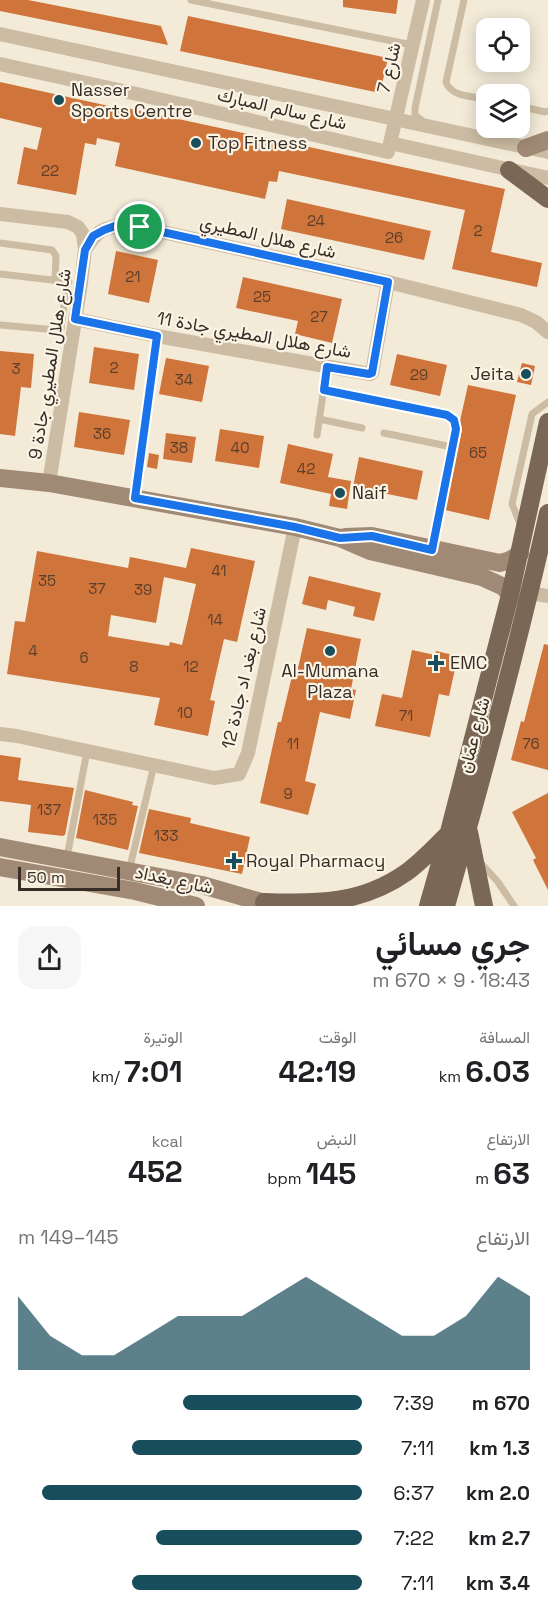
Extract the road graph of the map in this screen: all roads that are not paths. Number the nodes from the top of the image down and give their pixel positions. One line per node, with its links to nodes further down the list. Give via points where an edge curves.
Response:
1 (191, 0): 6 (lane)
2 (423, 0): 6 (street, شارع 7)
3 (438, 0): 12 (lane, via 415,108 415,115)
4 (464, 0): 8 (lane, via 446,82 454,93)
5 (0, 34): 11 (street, شارع سالم المبارك)
6 (412, 45): 11 (street, شارع 7)
7 (0, 64): 15 (street, شارع سالم المبارك, via 388,152)
8 (476, 97)
9 (530, 109): 10 (lane)
10 (548, 111)
11 (396, 120): 12 (street, شارع سالم المبارك); 15 (street, شارع 7)
12 (434, 128): 14 (street, شارع سالم المبارك)
13 (548, 140): 16 (street)
14 (496, 141): 16 (street, شارع سالم المبارك); 18 (street, via 505,149)
15 (390, 143): 18 (street, شارع سالم المبارك)
16 (526, 148): 17 (street, شارع سالم المبارك)
17 (548, 152)
18 (501, 168): 19 (street, شارع سالم المبارك); 20 (main road)
19 (548, 178)
20 (548, 199)
21 (0, 214): 23 (street, via 74,224 82,234)
22 (0, 243): 25 (lane, via 52,250 56,256)
23 (85, 250): 26 (street, شارع هلال المطيري جادة 9); 27 (street, شارع هلال المطيري, via 93,236 104,230 115,226 140,227)
24 (0, 274): 25 (lane)
25 (55, 280): 26 (lane)
26 (74, 282): 28 (street, شارع هلال المطيري جادة 9); 29 (lane, via 61,329)
27 (388, 282): 30 (street, شارع هلال المطيري, via 521,315); 32 (street, شارع هلال المطيري جادة 11, via 372,373)
28 (75, 319): 31 (street, شارع هلال المطيري جادة 11); 42 (street, شارع هلال المطيري جادة 9)
29 (0, 325)
30 (548, 332)
31 (157, 336): 32 (street, شارع هلال المطيري جادة 11); 43 (lane)
32 (327, 367): 33 (lane)
33 (324, 390): 35 (lane); 40 (lane, via 451,417 456,424)
34 (548, 402): 46 (lane, via 532,414 512,504)
35 (319, 419): 37 (lane); 39 (lane)
36 (548, 422): 46 (main road, شارع عمّان)
37 (362, 428)
38 (384, 433): 40 (lane)
39 (317, 435)
40 (452, 447): 48 (lane)
41 (0, 478): 42 (street)
42 (50, 483): 43 (street)
43 (135, 498): 45 (street)
44 (548, 513): 50 (main road, شارع عمّان)
45 (295, 527): 47 (street); 54 (street, شارع بغد اد جادة 12, via 248,753 239,774 214,778)
46 (525, 534): 49 (main road, شارع عمّان)
47 (340, 538): 48 (street, via 372,536); 51 (street, via 370,551 482,578 504,587)
48 (432, 550): 49 (street, via 500,563)
49 (520, 554): 51 (main road, شارع عمّان)
50 (539, 594): 55 (main road, شارع عمّان)
51 (510, 595): 56 (main road, شارع عمّان)
52 (0, 734): 53 (street, شارع بغد اد جادة 12)
53 (87, 751): 54 (street, شارع بغد اد جادة 12); 59 (lane)
54 (154, 765): 61 (lane)
55 (468, 827): 58 (main road); 65 (main road, شارع عمّان)
56 (449, 832): 62 (main road, via 409,871 380,888 336,901); 64 (main road, شارع عمّان)
57 (0, 847): 59 (street, شارع بغداد)
58 (474, 854): 66 (main road); 67 (lane)
59 (67, 859): 61 (street, شارع بغداد)
60 (0, 867): 63 (street, شارع بغداد)
61 (129, 871): 62 (street, شارع بغداد, via 202,885)
62 (270, 904)
63 (196, 906)
64 (428, 906)
65 (446, 906)
66 (484, 906)
67 (514, 906)

